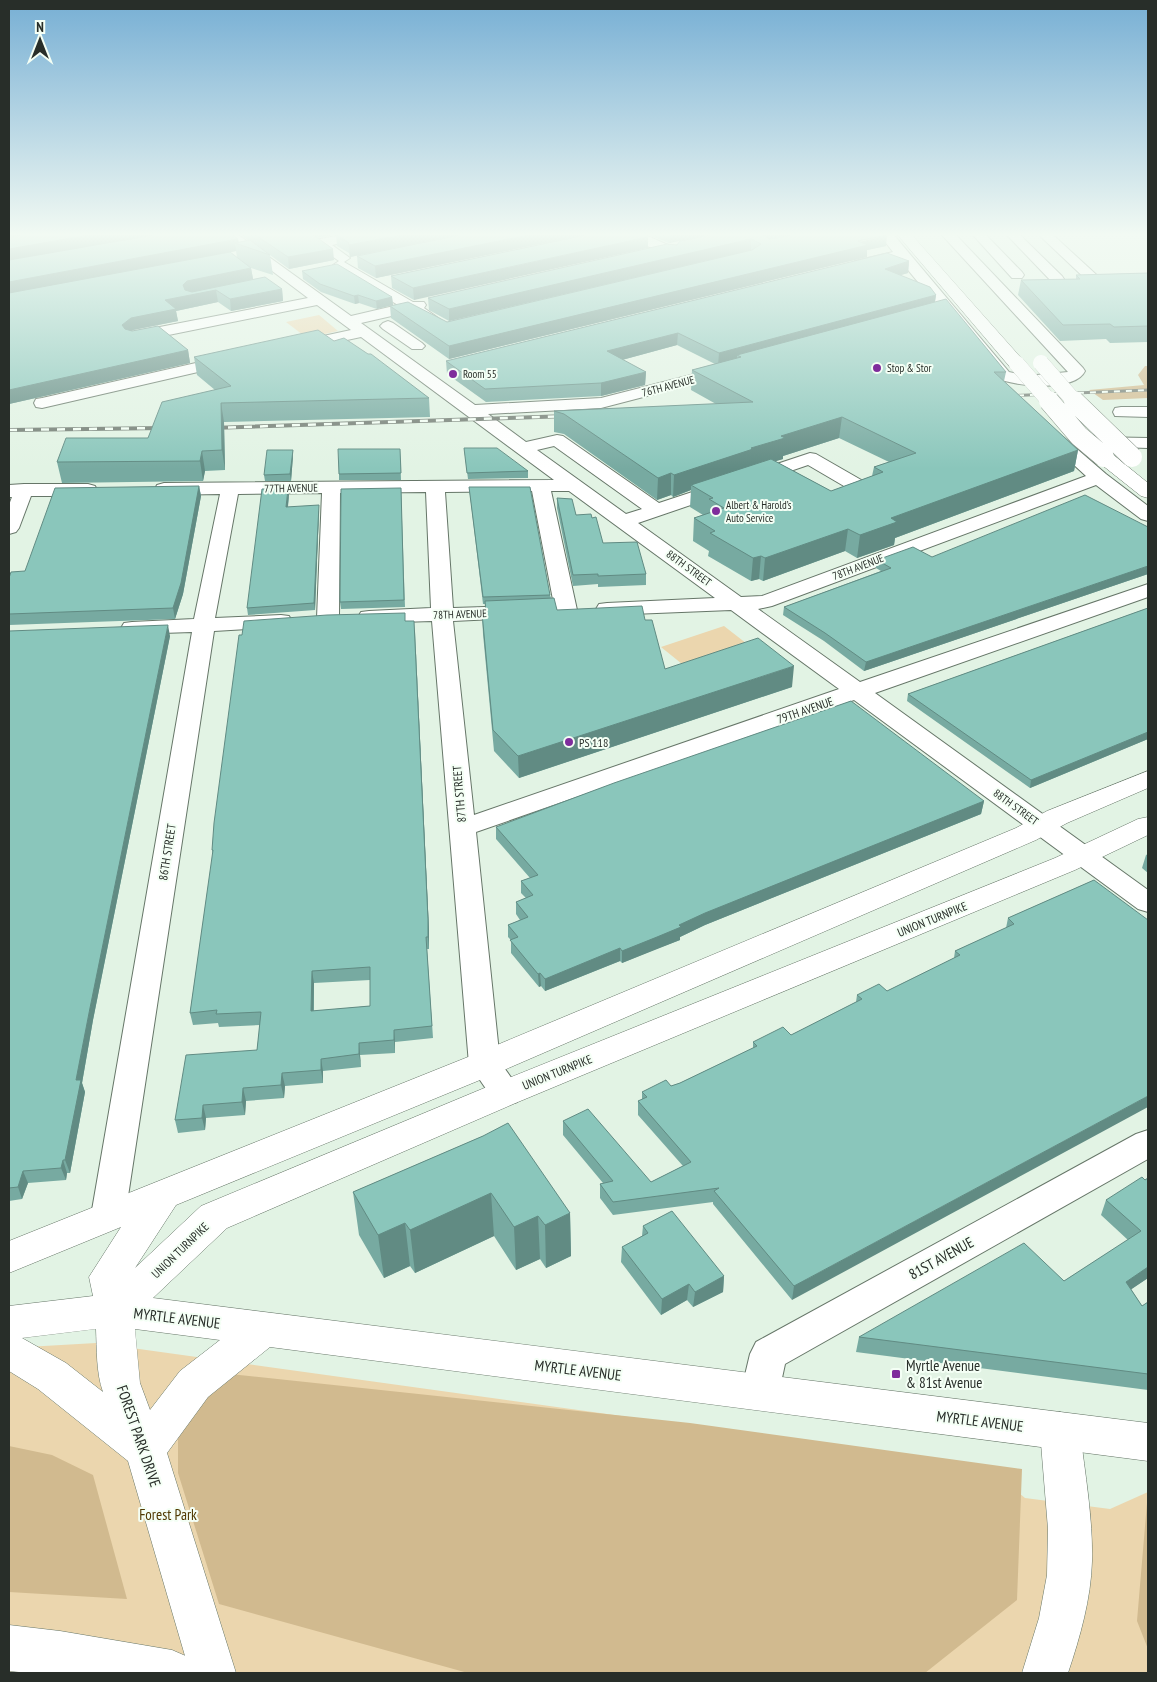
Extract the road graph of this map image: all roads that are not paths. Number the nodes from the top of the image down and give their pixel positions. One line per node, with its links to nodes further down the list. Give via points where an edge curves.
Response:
1 (257, 312): 12 (street)
2 (337, 312): 11 (street, 88TH STREET)
3 (398, 312): 11 (street)
4 (420, 312): 10 (street)
5 (940, 312): 9 (street)
6 (950, 312): 8 (street, via 1009,379 1070,378 1075,375 1077,371)
7 (972, 312): 36 (main road, bridge, via 1079,436)
8 (1018, 312)
9 (928, 316)
10 (447, 328)
11 (360, 329): 13 (street); 15 (street, 88TH STREET); 15 (street, via 389,328 415,345)
12 (134, 337)
13 (280, 349)
14 (1028, 349): 24 (main road, bridge, via 1083,410)
15 (389, 350): 19 (street, 88TH STREET, via 428,371)
16 (242, 358): 18 (street)
17 (737, 368): 19 (street, 76TH AVENUE, via 601,403)
18 (42, 403)
19 (471, 410): 23 (street, 88TH STREET)
20 (1121, 412): 21 (street)
21 (1148, 412)
22 (1148, 443): 26 (street, via 1057,441)
23 (523, 448): 25 (street, via 557,440); 29 (street, 88TH STREET)
24 (1148, 468)
25 (610, 478): 29 (street, 77TH AVENUE); 37 (street)
26 (1099, 478): 38 (street); 42 (street, 78TH AVENUE, via 766,602)
27 (540, 485): 29 (street, 77TH AVENUE); 30 (street, 77TH AVENUE); 43 (street)
28 (856, 485): 37 (street, via 810,458)
29 (575, 486): 39 (street, 88TH STREET)
30 (435, 487): 32 (street, 77TH AVENUE); 44 (street, 87TH STREET)
31 (230, 488): 32 (street, 77TH AVENUE); 33 (street, 77TH AVENUE); 46 (street, 86TH STREET)
32 (331, 488): 45 (street)
33 (142, 489)
34 (16, 490): 35 (street); 40 (street)
35 (102, 490)
36 (1148, 492)
37 (656, 510): 39 (street)
38 (1148, 515)
39 (624, 521): 42 (street, 88TH STREET)
40 (9, 528)
41 (1148, 590): 48 (street, 79TH AVENUE)
42 (738, 604): 43 (street, 78TH AVENUE); 48 (street, 88TH STREET)
43 (550, 611): 44 (street, 78TH AVENUE)
44 (442, 615): 45 (street, 78TH AVENUE); 52 (street, 87TH STREET)
45 (312, 619): 46 (street, 78TH AVENUE)
46 (205, 626): 47 (street, 78TH AVENUE); 59 (street, 86TH STREET)
47 (117, 629)
48 (858, 692): 50 (street, 88TH STREET); 52 (street, 79TH AVENUE)
49 (1148, 779): 50 (main road)
50 (1041, 825): 53 (street, 88TH STREET); 55 (main road)
51 (1148, 825): 53 (main road, UNION TURNPIKE)
52 (462, 828): 55 (street, 87TH STREET)
53 (1082, 855): 54 (street, 88TH STREET); 56 (main road, UNION TURNPIKE)
54 (1148, 903)
55 (485, 1064): 56 (street); 58 (main road)
56 (506, 1093): 61 (main road, UNION TURNPIKE, via 214,1217)
57 (1148, 1143): 65 (street, 81ST AVENUE, via 769,1354)
58 (163, 1195): 59 (main road); 61 (main road, via 108,1277)
59 (108, 1216): 60 (main road)
60 (9, 1257)
61 (115, 1310): 62 (main road, MYRTLE AVENUE); 63 (main road, MYRTLE AVENUE); 68 (main road, FOREST PARK DRIVE, via 120,1383)
62 (9, 1323)
63 (263, 1329): 65 (main road, MYRTLE AVENUE); 68 (main road, via 194,1384)
64 (9, 1351): 68 (main road, via 52,1376)
65 (760, 1392): 66 (main road, MYRTLE AVENUE)
66 (1060, 1431): 67 (main road, MYRTLE AVENUE); 72 (main road, via 1070,1561 1063,1616)
67 (1148, 1442)
68 (145, 1449): 71 (main road, FOREST PARK DRIVE)
69 (9, 1648): 70 (main road)
70 (172, 1673)
71 (214, 1673)
72 (1046, 1673)

